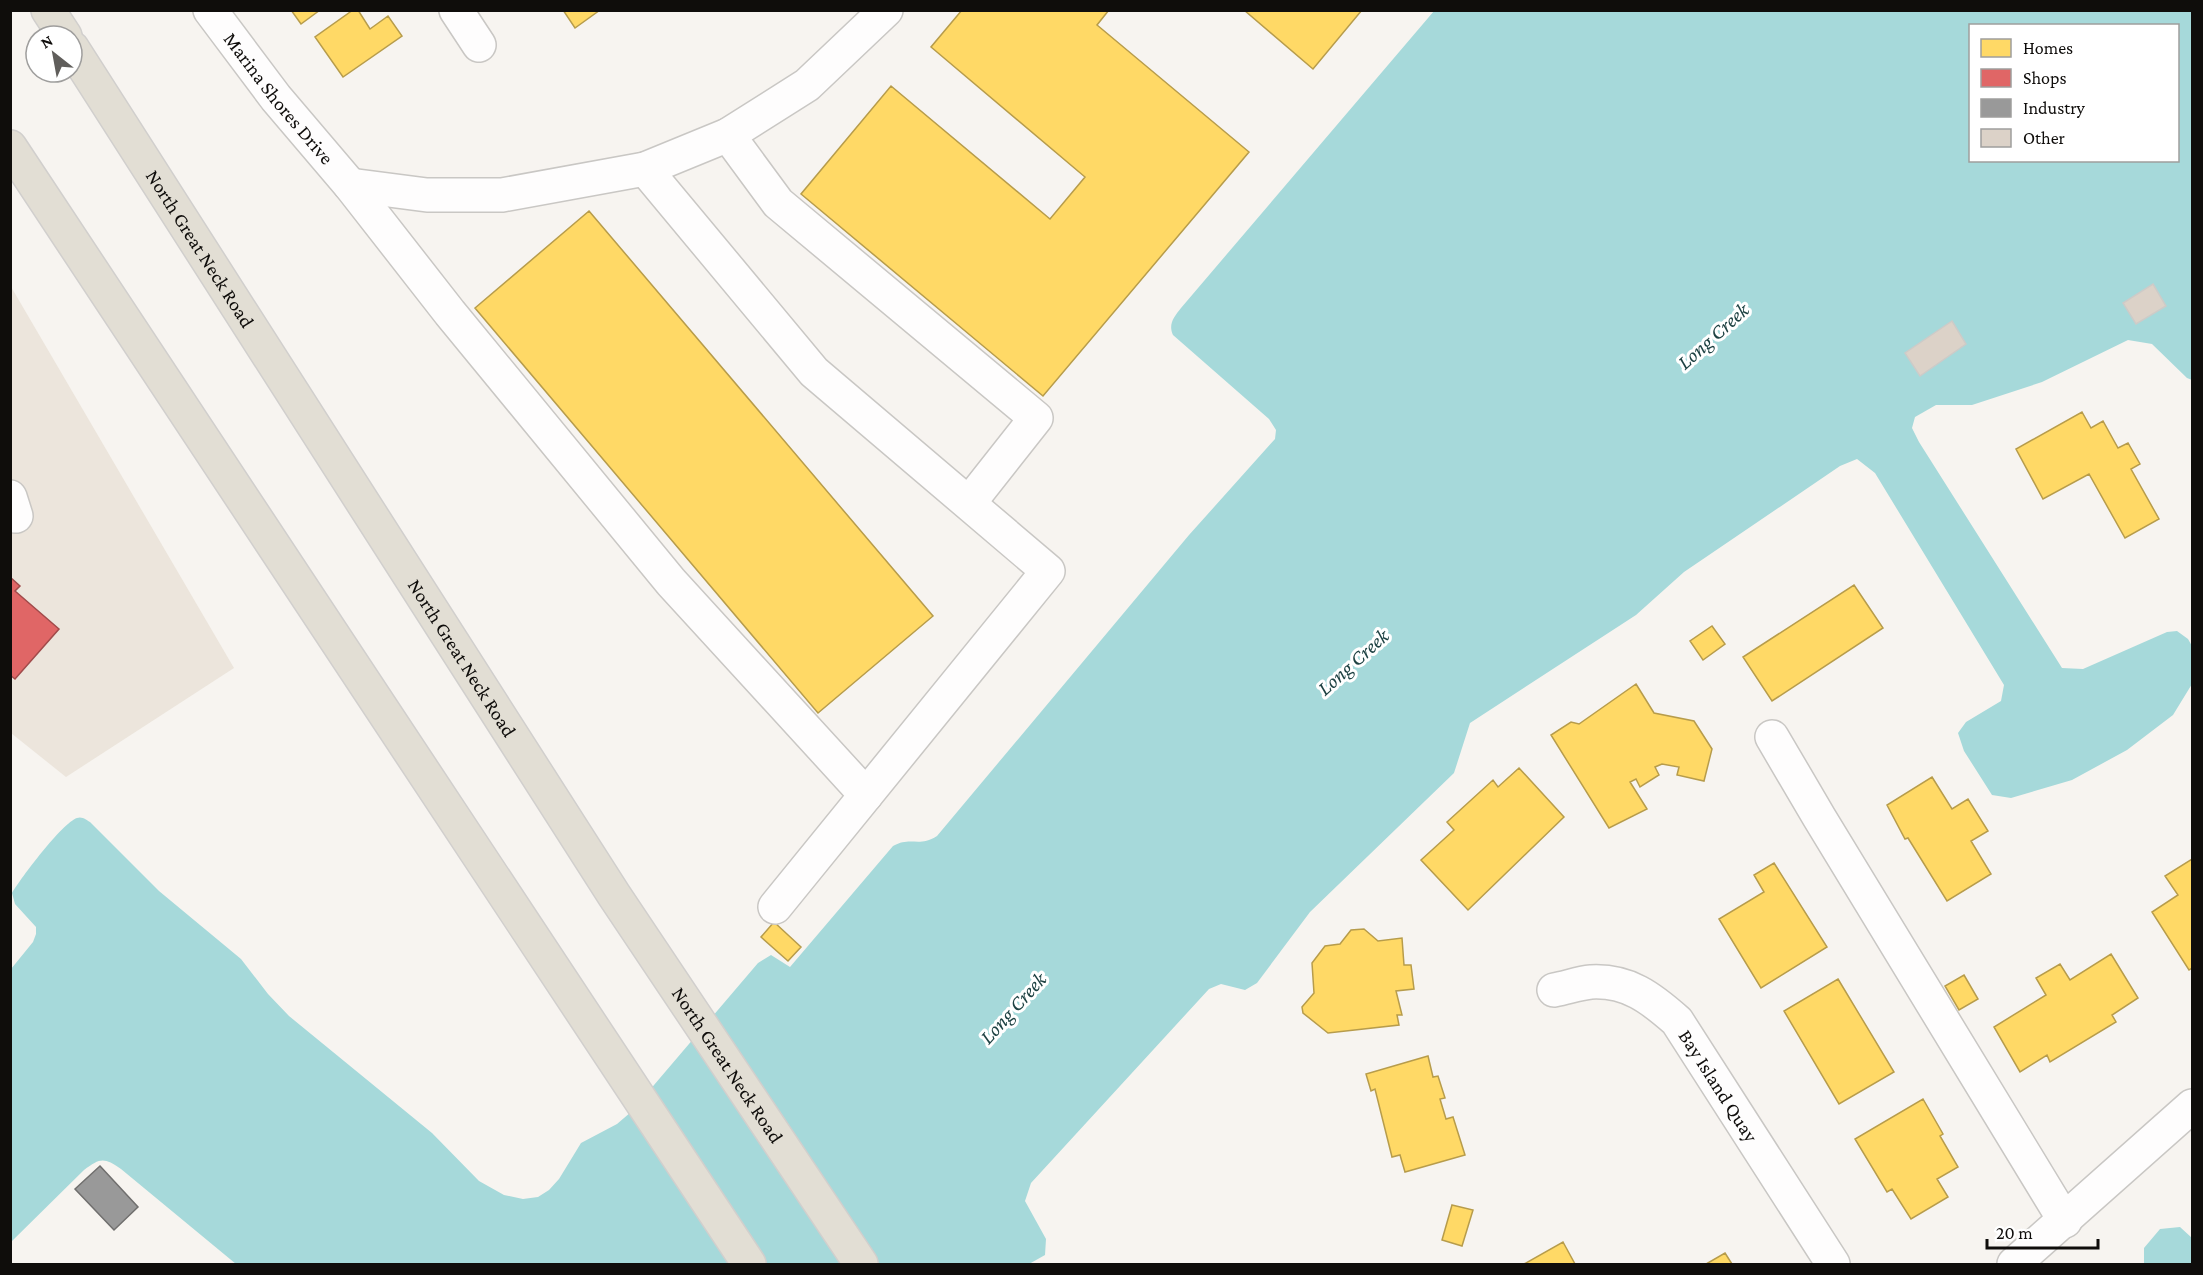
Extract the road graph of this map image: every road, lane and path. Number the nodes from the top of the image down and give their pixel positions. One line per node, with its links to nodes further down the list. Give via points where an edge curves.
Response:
1 (48, 10): 5 (main road)
2 (210, 10): 11 (street, Marina Shores Drive, via 276,98)
3 (456, 10): 6 (street)
4 (886, 10): 8 (street, via 807,85)
5 (57, 24)
6 (479, 45)
7 (84, 67): 22 (main road, North Great Neck Road, via 633,925)
8 (728, 135): 10 (street); 13 (street, via 778,203 1036,418)
9 (10, 147): 21 (main road)
10 (645, 169): 11 (street, via 502,195 427,195); 13 (street, via 814,372)
11 (350, 185): 16 (street, Marina Shores Drive, via 450,314 671,582)
12 (10, 497): 14 (street, via 16,516)
13 (969, 503): 16 (street, via 1048,571)
14 (10, 511)
15 (1772, 737): 20 (street)
16 (866, 795): 17 (street)
17 (775, 907)
18 (1554, 990): 23 (street, Bay Island Quay, via 1590,982 1621,985 1650,997 1677,1021)
19 (2193, 1106): 20 (street)
20 (2065, 1221): 24 (street)
21 (749, 1264)
22 (861, 1264)
23 (1833, 1264)
24 (2014, 1264)

